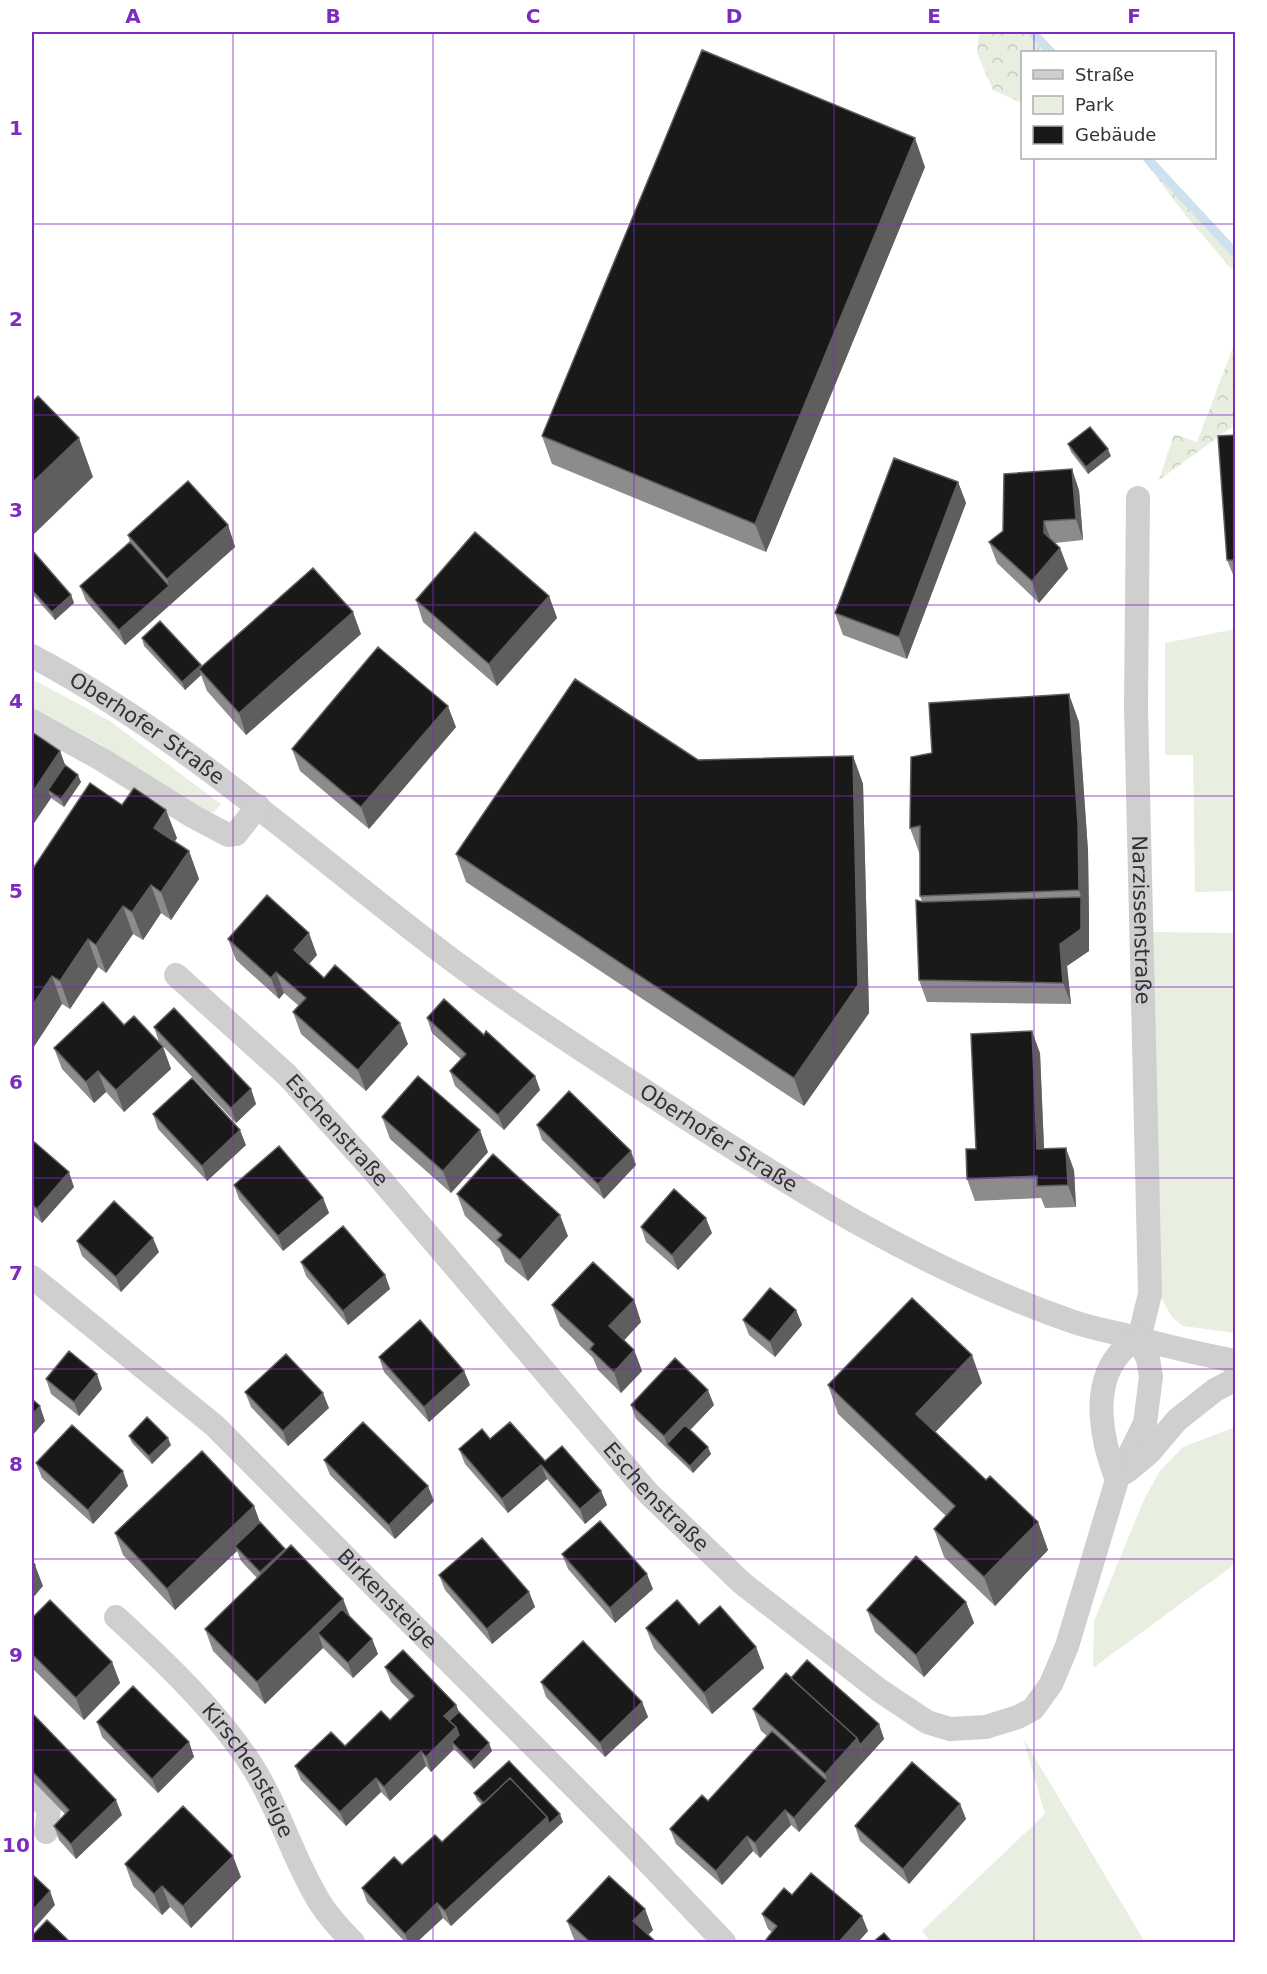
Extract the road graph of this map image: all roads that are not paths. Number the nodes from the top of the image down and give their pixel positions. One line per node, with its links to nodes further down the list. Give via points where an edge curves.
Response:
1 (1138, 498): 7 (street, Narzissenstraße, via 1136,706 1150,1294)
2 (32, 656): 4 (street, Oberhofer Straße, via 122,708)
3 (32, 721): 4 (street, via 228,836 236,834)
4 (258, 806): 7 (street, Oberhofer Straße, via 444,954 758,1165 844,1215 989,1288 1074,1322)
5 (176, 975): 10 (street, Eschenstraße, via 295,1084 649,1494 742,1583 879,1690 927,1722 950,1729 986,1727 1033,1709 1051,1684 1067,1646)
6 (32, 1276): 15 (street, Birkensteige, via 215,1426)
7 (1139, 1339): 8 (street, Oberhofer Straße); 10 (street, Eschenstraße, via 1149,1359 1151,1377 1145,1423); 10 (street, via 1120,1351 1106,1374 1101,1408 1107,1454)
8 (1236, 1361)
9 (1236, 1379): 10 (street, via 1177,1420)
10 (1117, 1480)
11 (116, 1617): 14 (street, Kirschensteige, via 171,1668 239,1746 266,1790 316,1897)
12 (32, 1793): 13 (street, via 49,1809)
13 (46, 1832)
14 (353, 1942)
15 (724, 1942)

